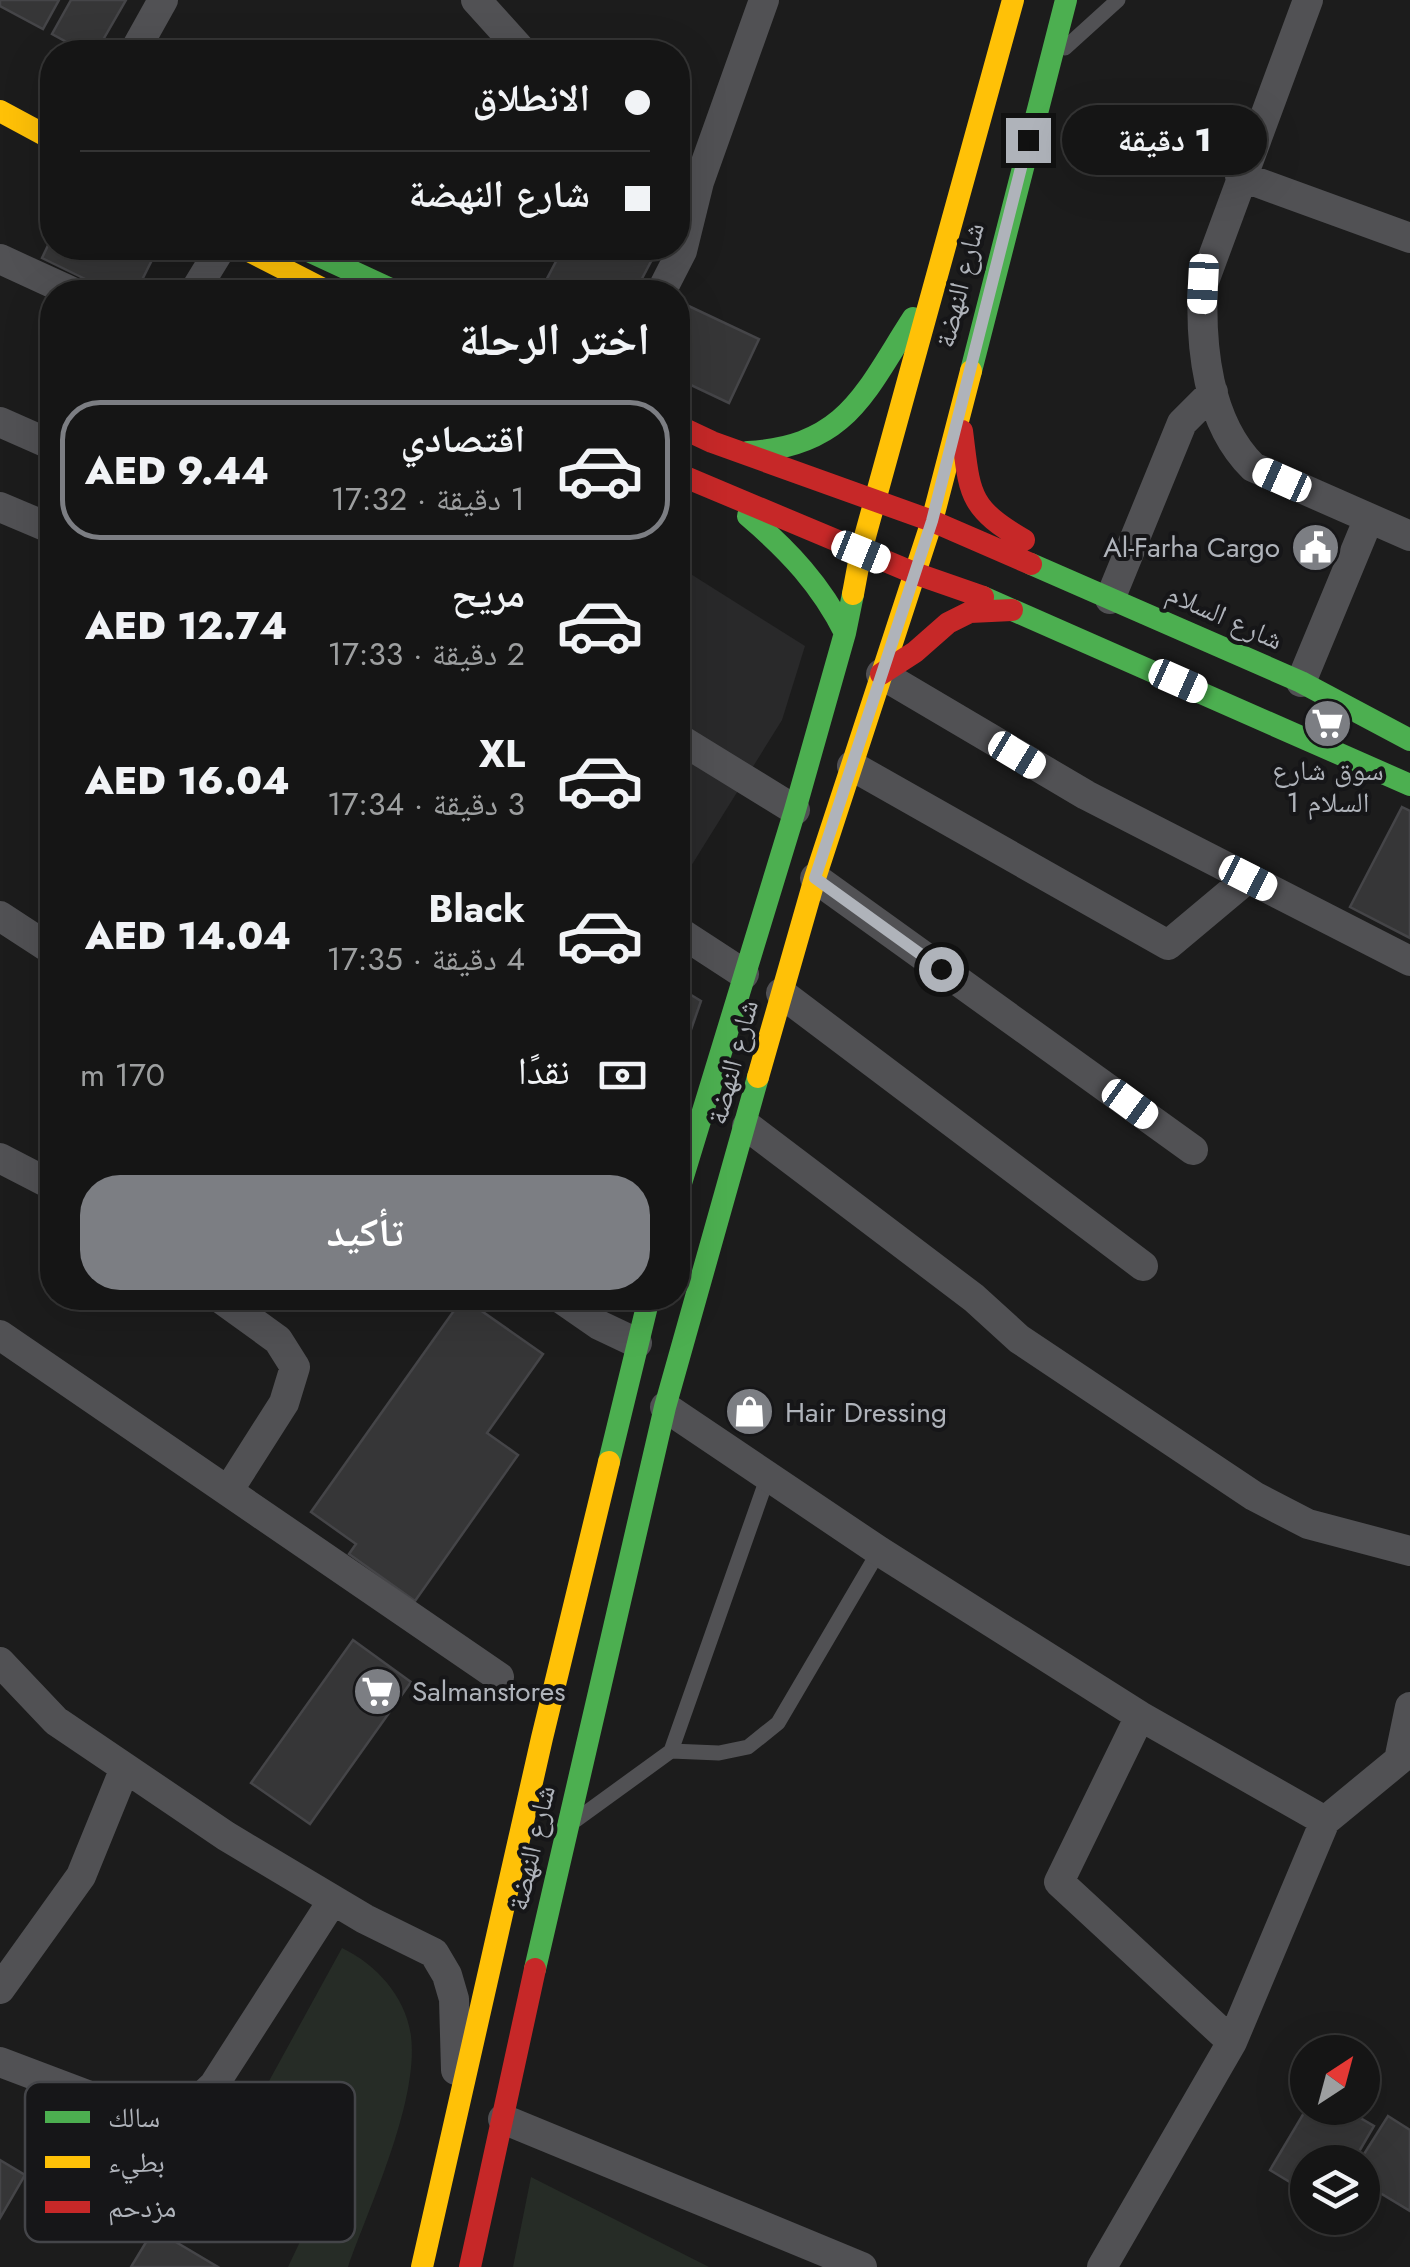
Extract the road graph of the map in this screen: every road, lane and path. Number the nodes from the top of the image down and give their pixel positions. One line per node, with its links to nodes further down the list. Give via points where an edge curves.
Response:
1 (163, 0): 8 (street)
2 (476, 0): 9 (street)
3 (764, 0): 15 (street)
4 (1013, 0): 24 (main road, شارع النهضة)
5 (1066, 0): 10 (main road, شارع النهضة)
6 (1118, 0): 10 (lane)
7 (1308, 0): 16 (street)
8 (141, 40)
9 (512, 40)
10 (1047, 64): 26 (main road, شارع النهضة)
11 (0, 86): 12 (main road)
12 (40, 108)
13 (0, 111): 14 (main road)
14 (40, 133)
15 (690, 172)
16 (1240, 176): 17 (street); 25 (street, via 1203,284 1200,329)
17 (1410, 238)
18 (0, 259): 21 (street)
19 (266, 260): 22 (main road)
20 (328, 260): 23 (main road)
21 (46, 280)
22 (305, 280)
23 (370, 280)
24 (930, 294): 30 (main road, via 856,407 792,448); 33 (main road, شارع النهضة)
25 (1213, 392): 35 (street, via 1234,448 1252,467); 41 (street, via 1182,422)
26 (959, 407): 36 (main road, شارع النهضة); 41 (main road, via 971,496 982,514)
27 (0, 422): 29 (street)
28 (690, 431): 30 (main road, شارع السلام)
29 (40, 440)
30 (741, 453): 33 (main road, شارع السلام)
31 (690, 479): 32 (main road)
32 (718, 490): 39 (main road); 43 (main road, via 810,573)
33 (876, 501): 36 (main road, شارع السلام); 39 (main road, شارع النهضة)
34 (0, 507): 37 (street)
35 (1368, 518): 38 (street); 45 (street)
36 (932, 521): 40 (main road, شارع النهضة); 41 (main road, شارع السلام)
37 (40, 525)
38 (1410, 536)
39 (861, 552): 40 (main road); 43 (main road, شارع النهضة)
40 (914, 573): 42 (main road); 44 (main road, شارع النهضة)
41 (1105, 596): 45 (main road, شارع السلام)
42 (1015, 610): 44 (main road, via 970,612); 49 (main road)
43 (844, 632): 50 (main road, شارع النهضة)
44 (881, 674): 48 (main road, شارع النهضة); 52 (street, via 1086,795)
45 (1300, 682): 46 (main road, شارع السلام)
46 (1410, 740)
47 (690, 745): 50 (street)
48 (852, 766): 51 (main road, شارع النهضة); 52 (street, via 1168,945)
49 (1410, 785)
50 (795, 810): 57 (main road, شارع النهضة)
51 (815, 878): 58 (main road, شارع النهضة); 61 (street)
52 (1248, 878): 56 (street)
53 (0, 916): 55 (street)
54 (690, 939): 57 (street)
55 (40, 942)
56 (1410, 961)
57 (744, 974): 59 (main road, شارع النهضة)
58 (782, 993): 60 (main road, شارع النهضة); 64 (street)
59 (690, 1122)
60 (747, 1126): 70 (main road, شارع النهضة); 74 (street, via 1020,1340 1254,1496 1308,1524)
61 (1193, 1150)
62 (0, 1158): 63 (street)
63 (40, 1179)
64 (1143, 1266)
65 (237, 1310): 72 (street, via 278,1340 295,1367 284,1403)
66 (577, 1310): 69 (street)
67 (646, 1310): 69 (main road, شارع النهضة)
68 (0, 1335): 72 (street)
69 (637, 1343): 90 (main road, شارع النهضة)
70 (666, 1407): 71 (street); 83 (main road, شارع النهضة)
71 (768, 1476): 73 (street); 79 (lane)
72 (228, 1491): 76 (street)
73 (879, 1551): 78 (street); 79 (lane, via 778,1723 748,1747)
74 (1410, 1551)
75 (0, 1662): 81 (street, via 56,1720)
76 (498, 1677)
77 (1410, 1706): 80 (street)
78 (1140, 1716): 82 (street); 86 (street, via 1059,1882)
79 (671, 1751): 83 (lane)
80 (1405, 1762): 82 (street)
81 (125, 1768): 84 (street); 85 (street, via 81,1876)
82 (1325, 1822): 86 (street)
83 (565, 1828): 91 (main road, شارع النهضة)
84 (333, 1900): 89 (street); 90 (street, via 434,1953 447,1975 454,1999)
85 (0, 1990)
86 (1232, 2042): 92 (street)
87 (0, 2062): 88 (street)
88 (52, 2082)
89 (216, 2082)
90 (456, 2117): 93 (main road, شارع النهضة)
91 (503, 2120): 94 (main road, شارع النهضة); 95 (street)
92 (1116, 2263)
93 (422, 2267)
94 (470, 2267)
95 (862, 2267)

